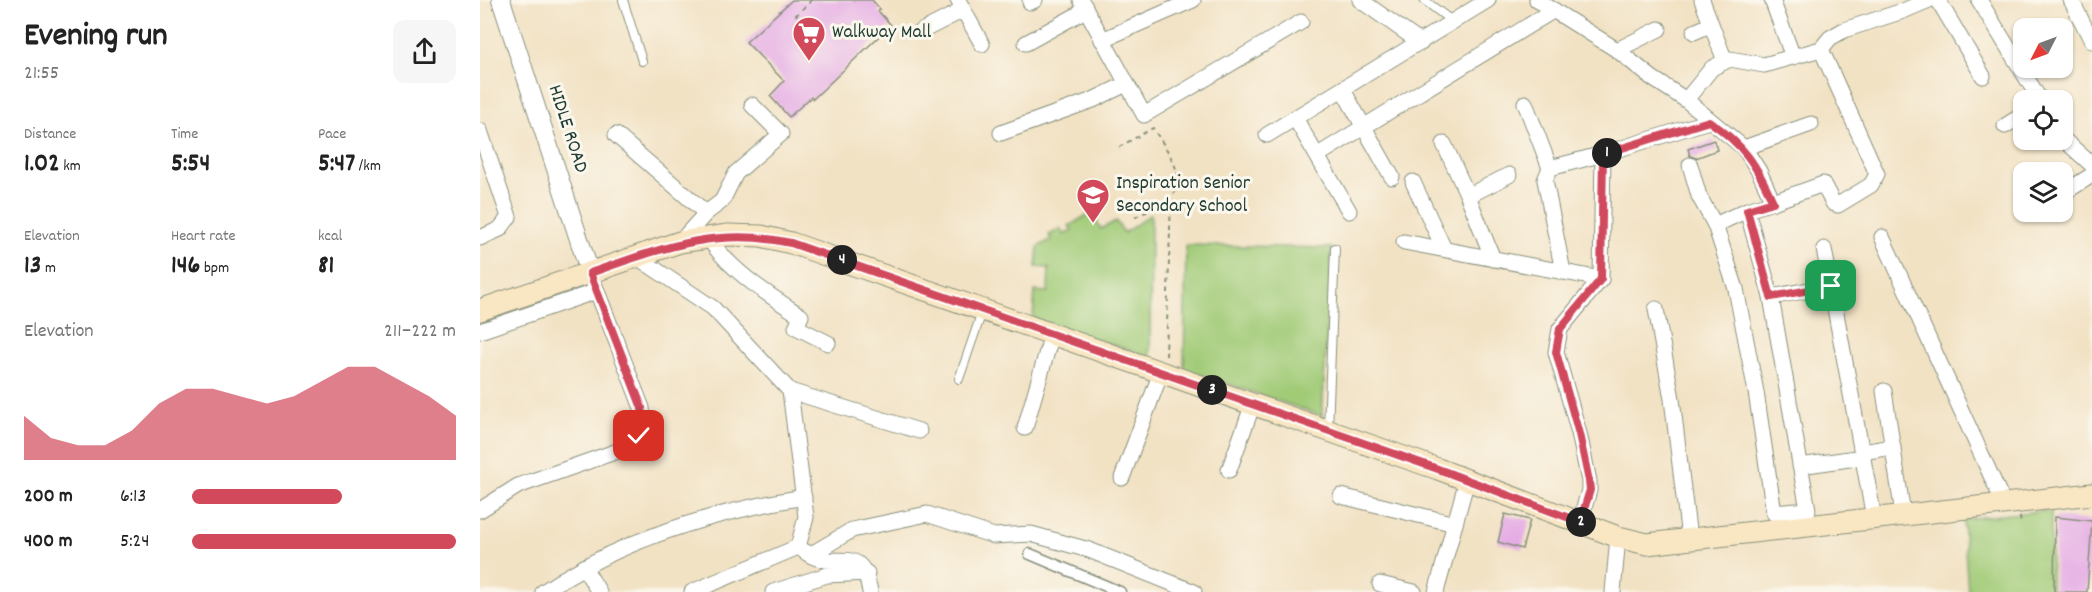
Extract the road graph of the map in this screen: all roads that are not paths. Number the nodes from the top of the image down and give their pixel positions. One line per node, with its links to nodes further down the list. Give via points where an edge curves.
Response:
1 (501, 0): 82 (street, HIDLE ROAD)
2 (623, 0): 32 (lane)
3 (1360, 0): 27 (street)
4 (1424, 0): 19 (lane)
5 (1488, 0): 19 (street)
6 (1537, 0): 17 (street)
7 (1702, 0): 20 (street)
8 (1772, 0): 31 (street)
9 (1929, 0): 16 (street)
10 (1938, 0): 34 (street)
11 (1979, 0): 37 (street)
12 (2071, 0): 25 (street)
13 (1189, 1): 24 (street)
14 (1083, 3): 24 (street); 26 (street, via 1077,15)
15 (961, 5): 22 (street); 28 (street)
16 (1901, 6): 29 (street, via 1844,30)
17 (1554, 10): 30 (street); 46 (street)
18 (1301, 22): 35 (street, via 1144,115)
19 (1454, 23): 27 (street)
20 (1710, 25): 23 (street); 33 (street)
21 (1659, 29): 30 (street)
22 (922, 31)
23 (1694, 32)
24 (1102, 40): 35 (street)
25 (2092, 41)
26 (1026, 43)
27 (1421, 43): 36 (street)
28 (982, 44)
29 (1821, 49): 31 (street); 65 (street, via 1877,174 1871,185 1838,205 1833,203 1824,184)
30 (1617, 50): 38 (street)
31 (1793, 57): 33 (street, via 1764,65)
32 (642, 61)
33 (1725, 61): 38 (street, via 1712,68)
34 (1983, 76)
35 (1126, 84): 48 (street)
36 (1343, 90): 41 (street); 46 (street)
37 (2034, 90)
38 (1686, 100): 42 (street)
39 (1525, 103): 58 (street)
40 (752, 105): 68 (street, via 780,134 736,174 722,201)
41 (1295, 118): 50 (street); 55 (street)
42 (1709, 121): 52 (street); 54 (street)
43 (2013, 121): 45 (street)
44 (1811, 124): 52 (street)
45 (2005, 126)
46 (1364, 127): 55 (street); 61 (street)
47 (480, 131): 71 (street, via 509,217 500,229)
48 (1001, 133)
49 (616, 135): 68 (street)
50 (1267, 135)
51 (1444, 144): 64 (street)
52 (1744, 148): 65 (street, via 1760,171)
53 (2073, 148): 57 (street)
54 (1603, 154): 58 (street); 81 (street)
55 (1318, 155): 67 (street)
56 (1690, 165): 69 (street, via 1699,196)
57 (2092, 165)
58 (1550, 168): 80 (street, via 1545,180)
59 (1509, 175): 64 (street)
60 (2092, 175): 63 (street)
61 (1392, 177)
62 (1413, 182): 76 (street)
63 (2073, 187)
64 (1468, 196): 79 (street)
65 (1773, 202): 66 (street)
66 (1747, 210): 69 (street); 84 (street)
67 (1349, 212)
68 (706, 213): 73 (street)
69 (1715, 225): 101 (street, via 1736,289 1774,513 1808,510)
70 (1882, 237): 108 (street)
71 (480, 238)
72 (708, 238): 73 (main road); 87 (main road, via 762,236 791,243); 90 (street, via 747,281 801,316 796,327)
73 (680, 242): 78 (main road)
74 (1404, 242): 76 (street)
75 (1335, 248): 97 (lane)
76 (1444, 249): 79 (street)
77 (1824, 249): 83 (street)
78 (637, 257): 82 (main road); 93 (street, via 713,308)
79 (1493, 259): 80 (street)
80 (1563, 272): 81 (street)
81 (1601, 279): 112 (street, via 1560,329 1556,346 1589,481)
82 (593, 282): 86 (main road); 88 (street); 109 (street, via 642,408 644,423 639,436 629,447 518,486)
83 (1831, 286): 84 (street); 100 (street)
84 (1771, 297): 101 (street)
85 (1656, 309): 115 (street)
86 (480, 310)
87 (982, 310): 89 (main road); 92 (lane)
88 (480, 331)
89 (1052, 334): 91 (main road); 96 (street)
90 (828, 343)
91 (1164, 373): 95 (main road); 103 (street)
92 (959, 379)
93 (790, 391): 98 (street); 107 (street)
94 (1884, 391): 99 (street)
95 (1253, 404): 97 (main road); 102 (street)
96 (1025, 428)
97 (1328, 430): 104 (main road)
98 (919, 431)
99 (1893, 447): 100 (street); 110 (street)
100 (1862, 454): 101 (street); 111 (street)
101 (1800, 466)
102 (1229, 470)
103 (1122, 478)
104 (1467, 480): 112 (main road); 113 (street)
105 (2092, 494): 108 (main road)
106 (1341, 496): 113 (street)
107 (804, 497): 116 (street); 118 (street, via 754,505 648,537)
108 (2004, 504): 110 (main road)
109 (480, 510)
110 (1903, 514): 111 (main road)
111 (1874, 518): 115 (main road)
112 (1580, 522): 114 (main road)
113 (1455, 524): 129 (street)
114 (1618, 537): 115 (main road, via 1647,544); 130 (street)
115 (1689, 538)
116 (804, 551): 119 (street, via 818,560 852,560); 123 (street); 127 (street, via 852,530 927,514 994,536 1031,534 1089,550)
117 (1030, 554): 126 (street)
118 (585, 569): 121 (street); 122 (street)
119 (867, 573): 124 (street, via 827,575); 125 (street)
120 (1380, 584): 128 (street)
121 (543, 592)
122 (599, 592)
123 (692, 592)
124 (773, 592)
125 (870, 592)
126 (1120, 592)
127 (1194, 592)
128 (1414, 592)
129 (1436, 592)
130 (1613, 592)

